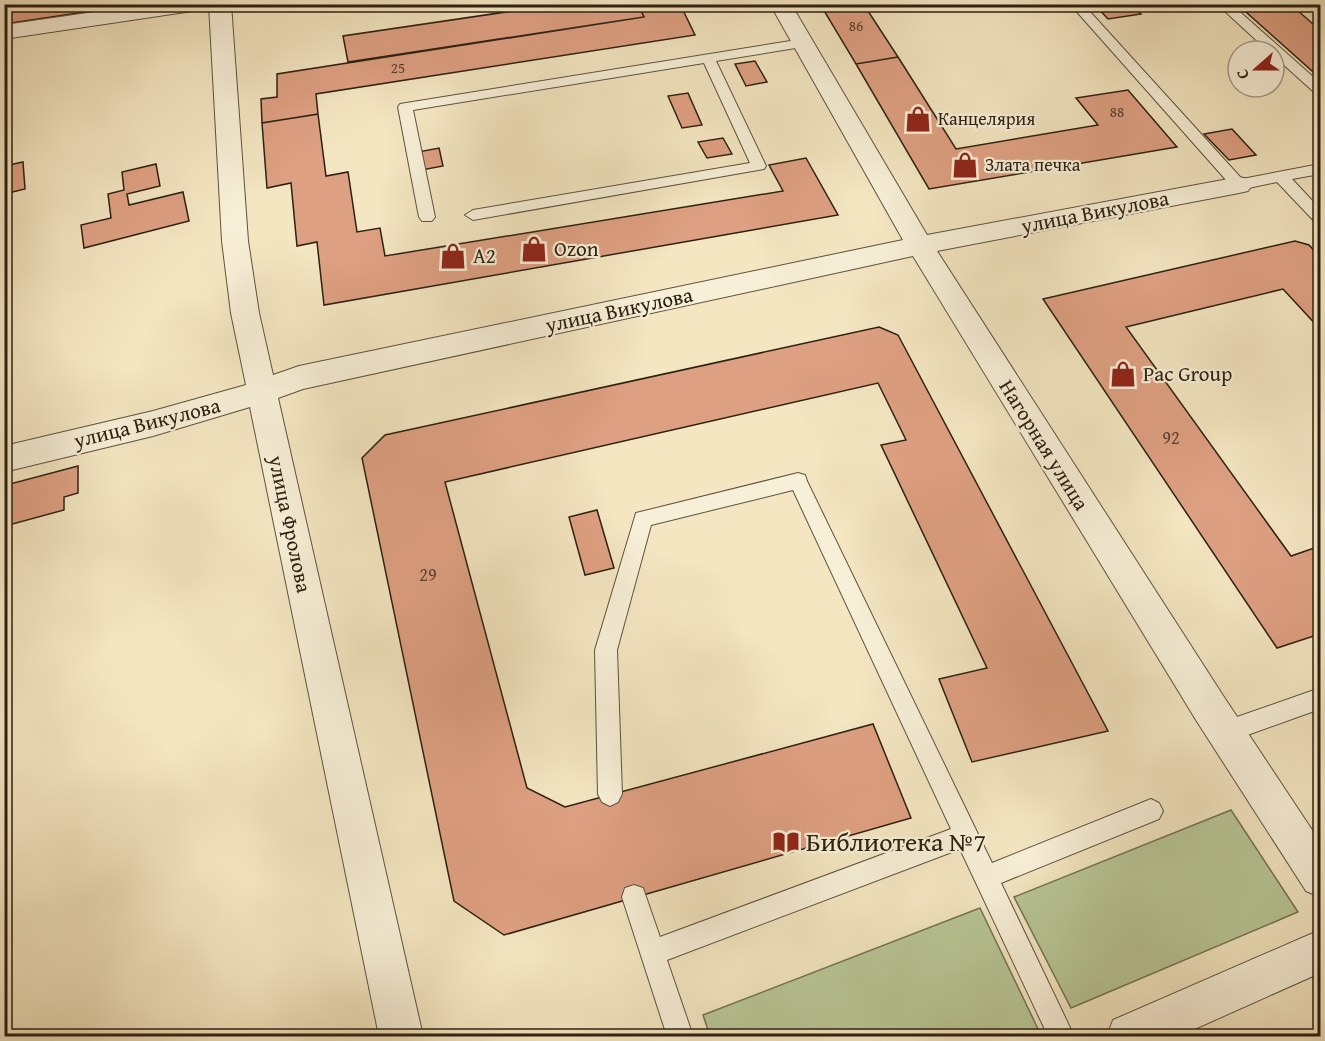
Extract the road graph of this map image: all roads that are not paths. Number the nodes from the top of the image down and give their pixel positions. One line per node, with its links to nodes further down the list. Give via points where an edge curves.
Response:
1 (199, 4): 6 (street)
2 (220, 4): 17 (street, улица Фролова, via 235,241)
3 (780, 4): 7 (street, Нагорная улица)
4 (1076, 4): 12 (lane)
5 (1223, 4): 9 (lane)
6 (4, 32)
7 (803, 43): 8 (lane); 16 (street, Нагорная улица)
8 (708, 58): 13 (lane, via 759,166); 14 (lane, via 405,107)
9 (1320, 90)
10 (1320, 169): 11 (lane)
11 (1281, 177): 12 (lane); 15 (lane)
12 (1239, 185): 16 (street, улица Викулова)
13 (473, 215)
14 (427, 217)
15 (1320, 218)
16 (920, 246): 17 (street, улица Викулова, via 299,378); 20 (street, Нагорная улица)
17 (262, 393): 18 (street, улица Викулова); 29 (street, улица Фролова)
18 (4, 459)
19 (1320, 699): 20 (lane)
20 (1225, 732): 25 (street, Нагорная улица)
21 (610, 795): 23 (lane, via 606,650 643,519 798,481)
22 (1151, 811): 24 (lane)
23 (967, 835): 24 (lane); 28 (lane)
24 (987, 877): 31 (lane)
25 (1320, 877)
26 (634, 897): 28 (lane)
27 (1320, 951): 32 (street)
28 (654, 952): 30 (lane)
29 (401, 1036)
30 (680, 1036)
31 (1061, 1036)
32 (1129, 1036)

